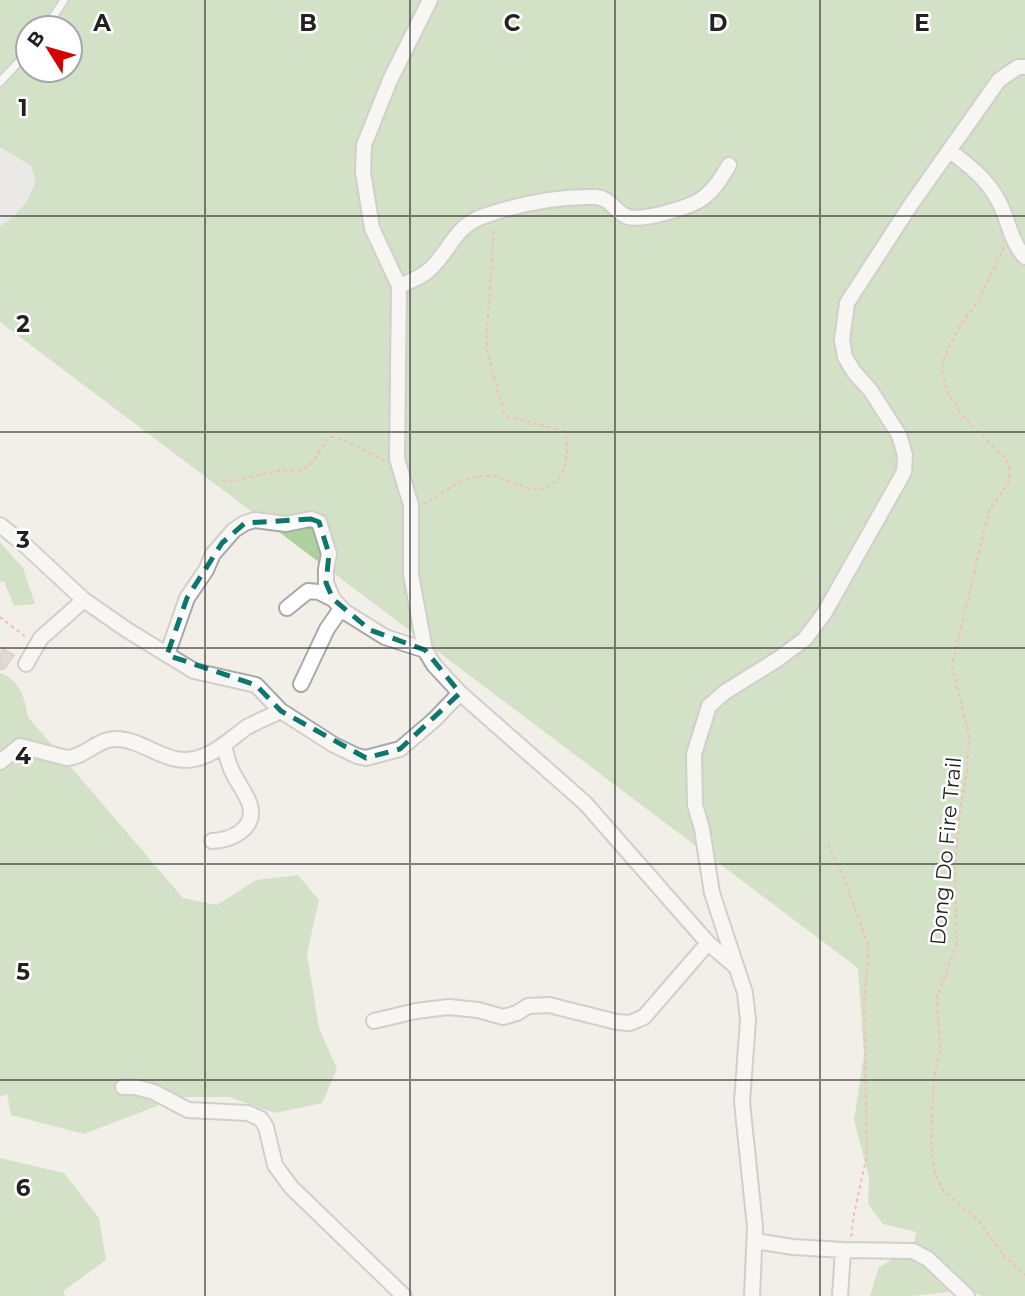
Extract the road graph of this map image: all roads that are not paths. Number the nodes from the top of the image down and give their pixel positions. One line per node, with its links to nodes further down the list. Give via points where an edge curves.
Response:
1 (430, 0): 8 (street, via 390,80 365,145 363,172 372,228)
2 (14, 66): 4 (lane)
3 (1025, 67): 5 (street, via 999,80)
4 (0, 82)
5 (950, 151): 7 (street, via 986,180); 24 (street, via 847,303 842,340 845,357 899,435 904,472 805,639 709,706 694,754 695,805 712,894)
6 (729, 165): 8 (street, via 701,199 656,215 627,217 607,199 597,197 555,199 481,216 453,236 426,273)
7 (1025, 257)
8 (399, 286): 14 (street, via 396,427 400,469 411,505 411,575)
9 (0, 525): 11 (street)
10 (333, 599): 12 (street, via 308,591); 13 (street); 15 (street, via 326,583 329,554 319,522 245,523 213,554 187,598)
11 (84, 600): 15 (street); 16 (street, via 41,638)
12 (287, 608)
13 (345, 612): 14 (street, via 385,637); 17 (street, via 334,618)
14 (425, 650): 18 (street)
15 (167, 655): 19 (street, via 194,671 256,685)
16 (26, 664)
17 (301, 684)
18 (460, 692): 19 (street, via 400,749 366,758 334,745); 23 (street, via 585,803)
19 (281, 711): 20 (street)
20 (224, 745): 21 (street, via 202,758 184,761 127,739 112,739 75,758 20,746); 22 (street, via 251,815 246,827 228,840)
21 (0, 762)
22 (212, 841)
23 (708, 943): 24 (street); 25 (street, via 644,1017 630,1023 549,1005 528,1006 503,1017 449,1007)
24 (737, 968): 27 (street, via 748,1020 741,1101)
25 (374, 1021)
26 (123, 1087): 30 (street, via 154,1092 188,1110 248,1113 261,1119 275,1166 291,1187)
27 (755, 1241): 28 (street); 31 (street)
28 (846, 1250): 29 (street, via 913,1251 928,1259); 32 (street)
29 (960, 1294)
30 (404, 1296)
31 (752, 1296)
32 (840, 1296)

